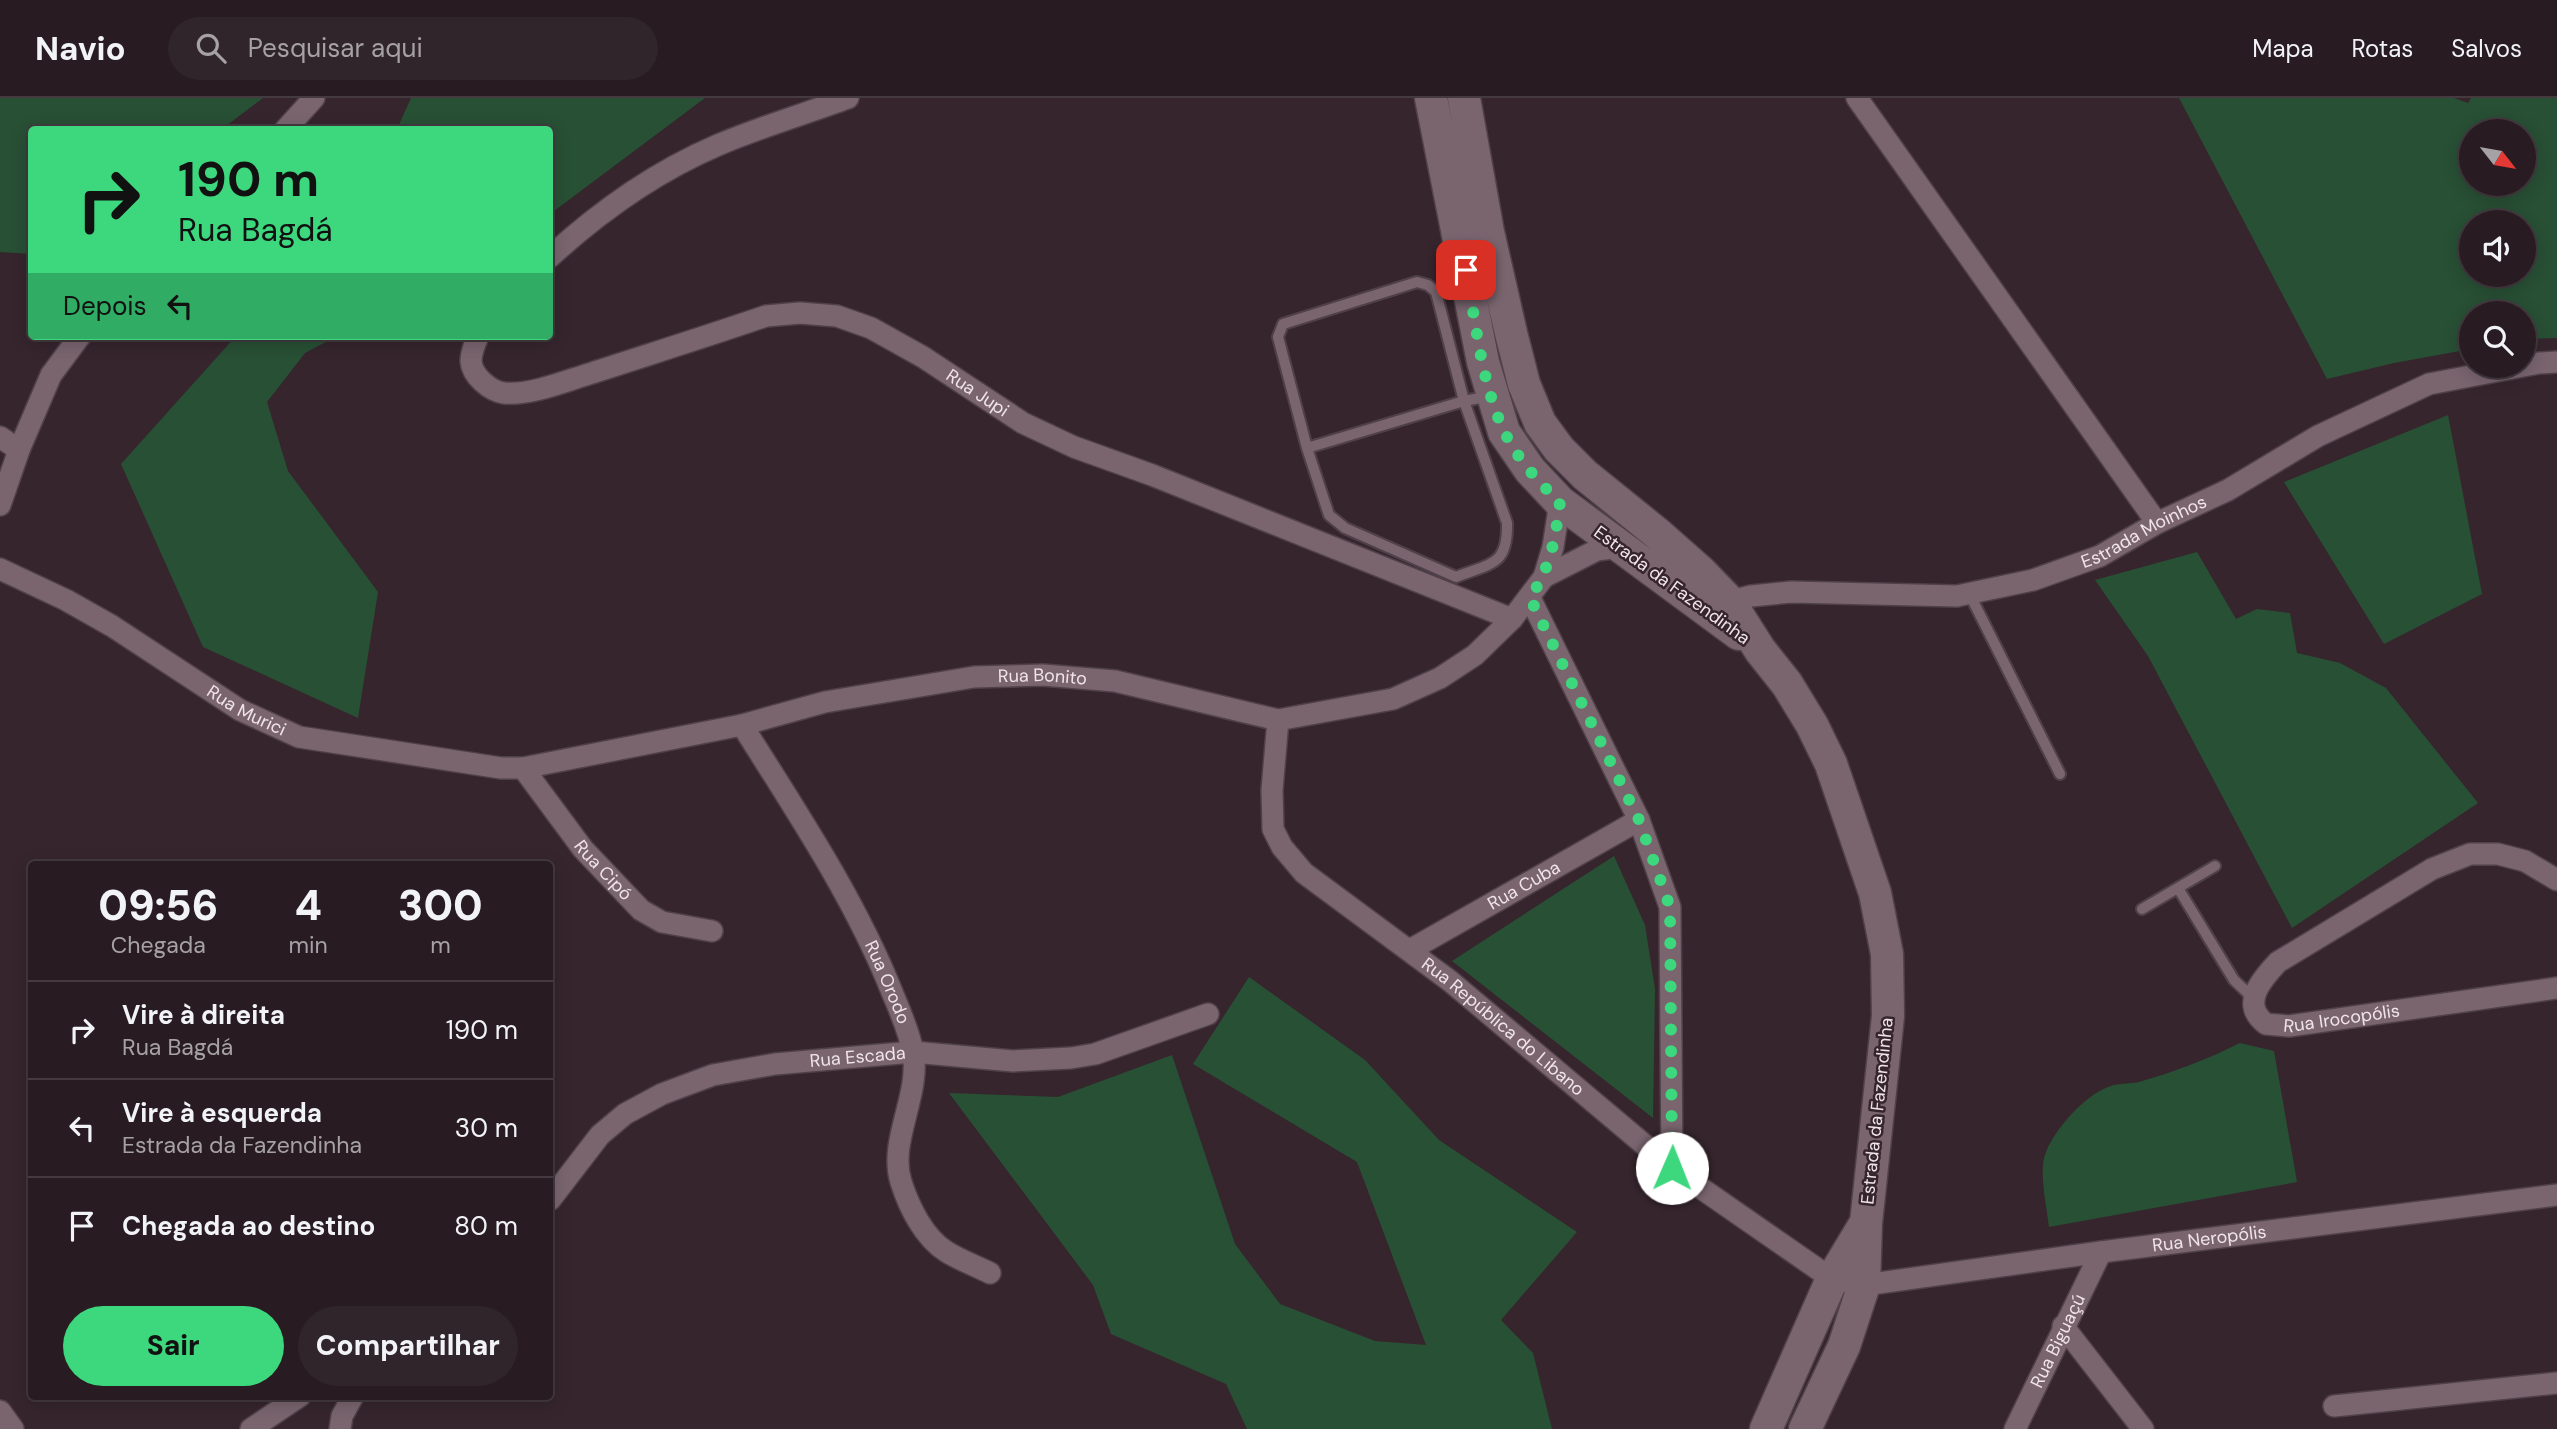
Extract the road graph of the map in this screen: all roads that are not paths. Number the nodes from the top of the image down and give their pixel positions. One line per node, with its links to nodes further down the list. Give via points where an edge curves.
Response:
1 (314, 98): 6 (street)
2 (848, 98): 7 (street, via 719,144 676,165 624,197)
3 (1431, 98): 11 (main road, Estrada da Fazendinha)
4 (1464, 98): 23 (main road, Estrada da Fazendinha, via 1511,333 1540,423 1585,475 1676,550)
5 (1857, 98): 17 (street)
6 (289, 126)
7 (553, 254)
8 (77, 340): 14 (street, via 51,375)
9 (476, 340): 24 (street, Rua Jupi, via 471,364 475,371 491,389 520,393 766,316 837,316 871,328 1023,424 1074,447)
10 (2557, 362): 17 (street, Estrada Moinhos, via 2429,384 2318,436 2228,490)
11 (1478, 398): 13 (lane); 13 (lane, via 1436,292 1417,282 1283,324 1278,337); 13 (lane, via 1507,523 1507,544 1498,560 1456,577 1337,523 1329,515); 15 (main road, Estrada da Fazendinha, via 1530,470)
12 (0, 437): 14 (street)
13 (1307, 448)
14 (19, 450): 16 (street)
15 (1560, 502): 18 (main road, Estrada da Fazendinha); 20 (street)
16 (0, 505)
17 (2157, 523): 21 (street, Estrada Moinhos, via 2100,556 2033,580)
18 (1620, 547): 20 (street, via 1597,550); 23 (main road, Estrada da Fazendinha)
19 (0, 569): 27 (street, Rua Murici, via 112,626 240,710 299,737)
20 (1544, 577): 22 (street, Rua Bonito)
21 (1969, 593): 23 (street, Estrada Moinhos, via 1791,592); 28 (lane)
22 (1530, 598): 24 (street, Rua Bonito); 29 (street)
23 (1717, 605): 43 (main road, Estrada da Fazendinha, via 1787,684 1812,725 1831,764 1875,893 1887,954 1888,1016)
24 (1512, 619): 25 (street, Rua Bonito, via 1475,655 1440,678 1393,699)
25 (1278, 720): 26 (street, Rua Bonito, via 1115,681 1044,675 974,677 825,702); 35 (street, Rua República do Libano, via 1273,829 1282,847 1330,894)
26 (742, 725): 27 (street, Rua Bonito); 39 (street, Rua Orodo, via 809,830 877,953)
27 (523, 768): 34 (street, Rua Cipó, via 583,849 641,910 662,922)
28 (2060, 774)
29 (1639, 820): 35 (street, Rua Cuba); 40 (street, via 1670,907)
30 (2215, 866): 32 (lane)
31 (2557, 880): 37 (street, via 2525,861 2498,854 2470,854 2432,869 2278,961 2261,979)
32 (2178, 888): 33 (lane); 37 (lane, via 2234,980)
33 (2142, 909)
34 (712, 931)
35 (1410, 950): 40 (street, Rua República do Libano)
36 (2557, 988): 37 (street, Rua Irocopólis, via 2289,1026 2266,1024 2256,1013)
37 (2253, 998)
38 (1208, 1014): 39 (street, Rua Escada, via 1095,1054 1071,1058 1013,1061)
39 (913, 1052): 42 (street, Rua Escada, via 763,1066 713,1075 662,1094 625,1114 600,1135); 45 (street, Rua Orodo, via 913,1086 898,1163 901,1182 929,1237 946,1252)
40 (1672, 1168): 46 (street, Rua República do Libano)
41 (2557, 1195): 44 (street, Rua Neropólis)
42 (553, 1196)
43 (1866, 1223): 46 (main road, Estrada da Fazendinha); 47 (main road, Estrada da Fazendinha)
44 (2101, 1252): 47 (street, Rua Neropólis); 48 (street, Rua Biguaçú)
45 (990, 1273)
46 (1832, 1279): 47 (street, Rua Neropólis); 57 (main road, Estrada da Fazendinha)
47 (1864, 1285): 58 (main road, Estrada da Fazendinha, via 1844,1346)
48 (2063, 1326): 59 (street, Rua Biguaçú); 60 (street)
49 (2557, 1383): 52 (street)
50 (294, 1400): 55 (street)
51 (351, 1400): 56 (street)
52 (2334, 1406)
53 (0, 1410): 54 (street)
54 (13, 1429)
55 (251, 1429)
56 (340, 1429)
57 (1766, 1429)
58 (1805, 1429)
59 (2015, 1429)
60 (2143, 1429)

